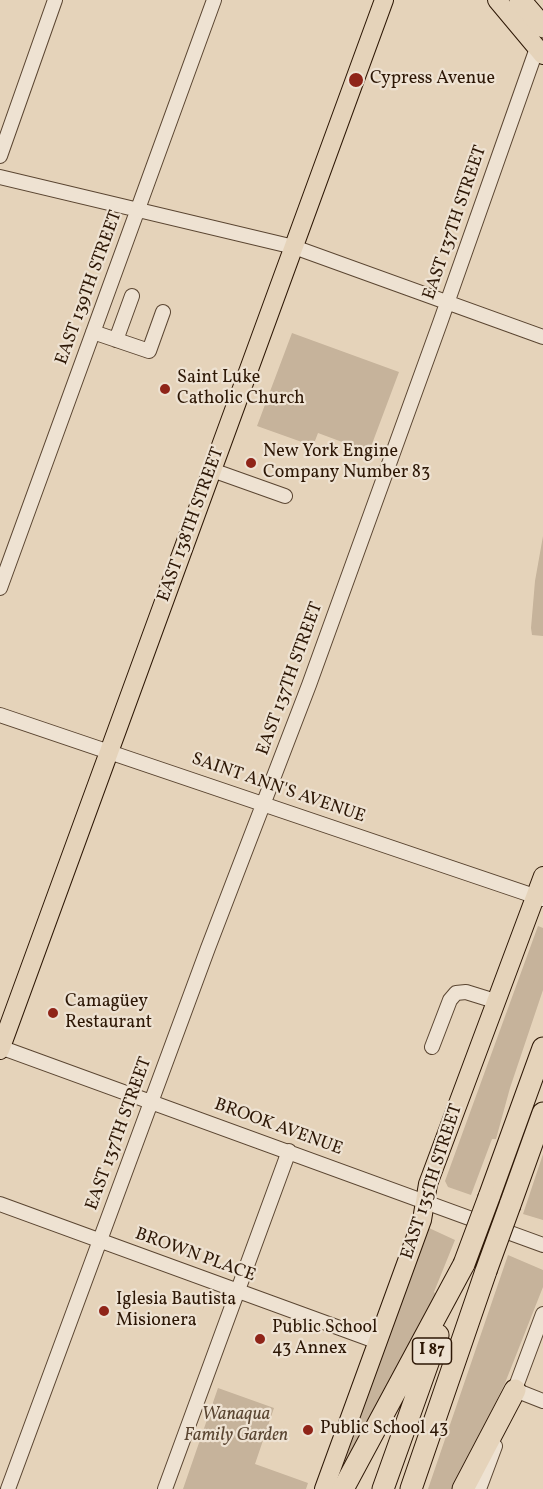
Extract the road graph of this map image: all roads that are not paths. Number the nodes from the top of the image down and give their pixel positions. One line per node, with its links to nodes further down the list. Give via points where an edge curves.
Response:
1 (55, 0): 8 (street)
2 (214, 0): 10 (street, EAST 139TH STREET)
3 (384, 0): 11 (main road, EAST 138TH STREET)
4 (497, 0): 7 (main road)
5 (520, 0): 6 (highway)
6 (543, 27)
7 (540, 51): 13 (street, EAST 137TH STREET)
8 (0, 156)
9 (0, 177): 10 (street)
10 (139, 208): 11 (street); 15 (street, EAST 139TH STREET)
11 (294, 247): 13 (street); 18 (main road, EAST 138TH STREET)
12 (132, 296): 17 (street)
13 (447, 302): 16 (street); 23 (street, EAST 137TH STREET)
14 (163, 312): 17 (street, via 149,351)
15 (93, 332): 17 (street); 20 (street, EAST 139TH STREET)
16 (543, 336)
17 (116, 340)
18 (212, 470): 19 (street); 22 (main road, EAST 138TH STREET)
19 (285, 496)
20 (0, 588)
21 (0, 715): 22 (street, SAINT ANN'S AVENUE)
22 (110, 751): 23 (street, SAINT ANN'S AVENUE); 28 (main road, EAST 138TH STREET)
23 (264, 803): 25 (street, SAINT ANN'S AVENUE); 30 (street, EAST 137TH STREET)
24 (543, 876): 25 (main road, EAST 135TH STREET)
25 (539, 897): 26 (main road, EAST 135TH STREET)
26 (495, 1001): 27 (street, via 456,993); 35 (main road, EAST 135TH STREET, via 428,1184)
27 (432, 1047)
28 (0, 1048): 30 (street, BROOK AVENUE)
29 (543, 1048): 39 (highway, I 87, bridge)
30 (152, 1102): 33 (street, BROOK AVENUE); 37 (street, EAST 137TH STREET)
31 (543, 1113): 34 (highway)
32 (543, 1132): 34 (highway)
33 (289, 1151): 35 (street, BROOK AVENUE); 40 (street)
34 (526, 1162): 50 (highway, I 87, bridge)
35 (425, 1202): 38 (street, BROOK AVENUE); 42 (main road, EAST 135TH STREET)
36 (0, 1204): 37 (street, BROWN PLACE)
37 (100, 1241): 40 (street, BROWN PLACE); 45 (street, EAST 137TH STREET)
38 (543, 1245)
39 (464, 1264): 48 (highway); 49 (highway, I 87)
40 (238, 1291): 42 (street, BROWN PLACE); 46 (street)
41 (543, 1314): 43 (street)
42 (378, 1342): 47 (main road, EAST 135TH STREET)
43 (515, 1390): 44 (street); 51 (highway); 52 (street)
44 (543, 1401)
45 (8, 1489)
46 (165, 1489)
47 (324, 1489)
48 (343, 1489)
49 (383, 1489)
50 (411, 1489)
51 (463, 1489)
52 (479, 1489)

